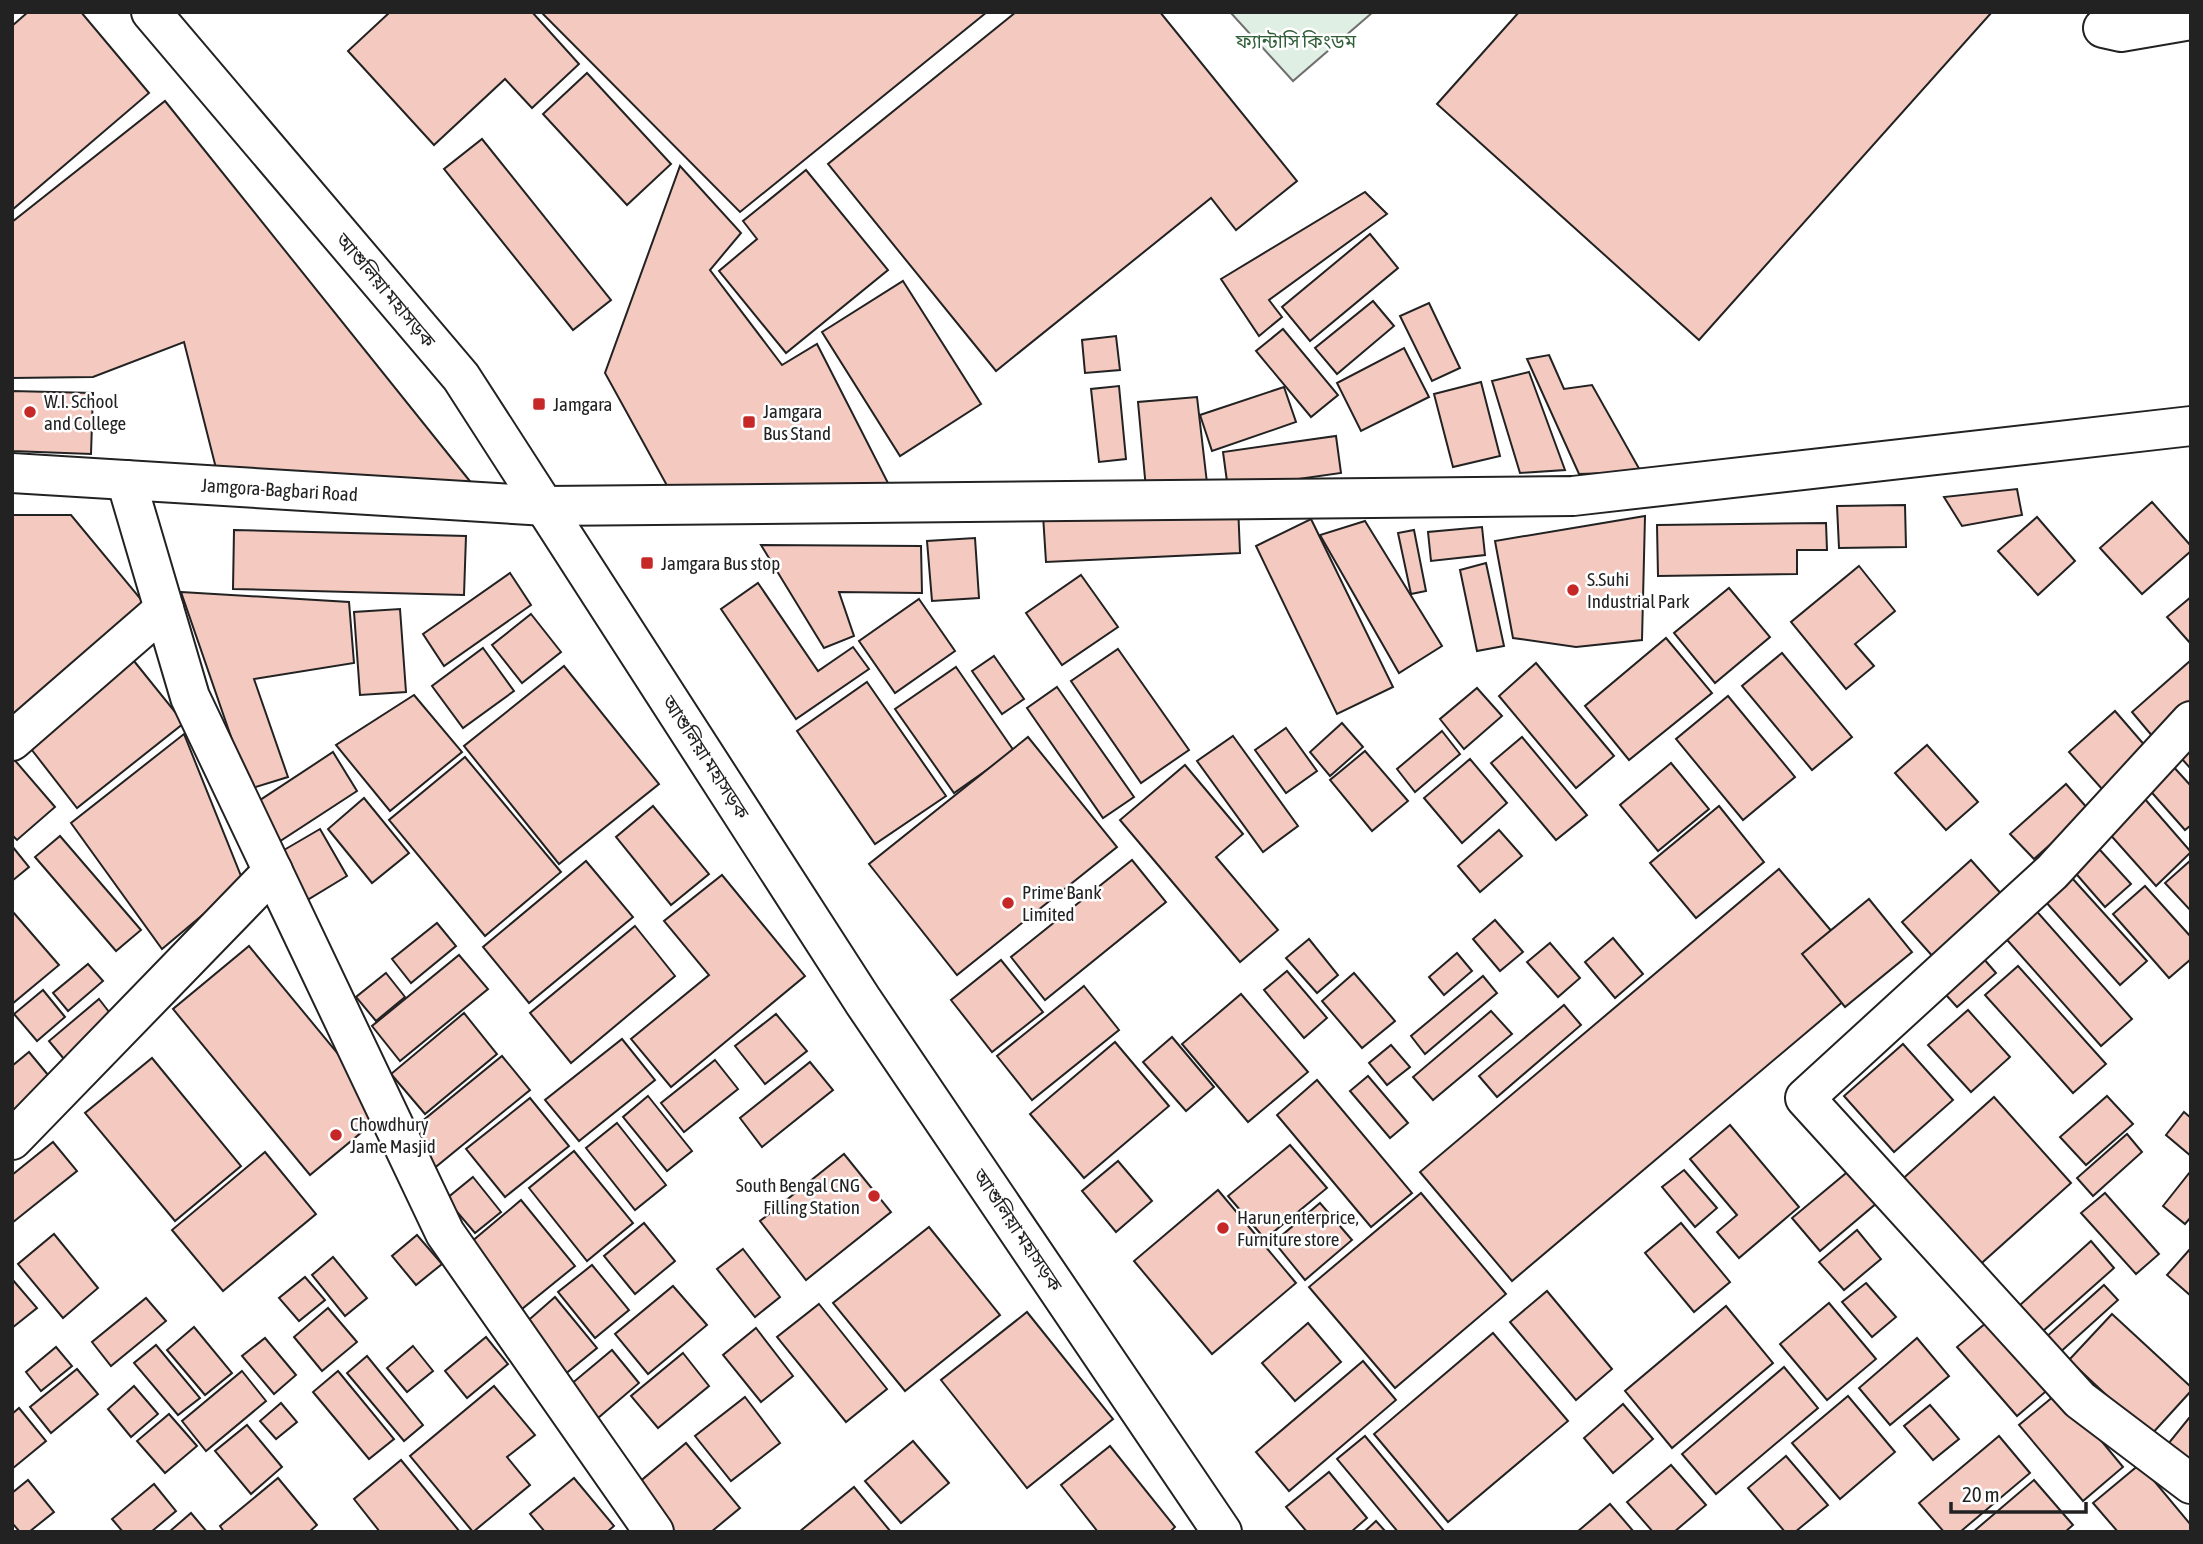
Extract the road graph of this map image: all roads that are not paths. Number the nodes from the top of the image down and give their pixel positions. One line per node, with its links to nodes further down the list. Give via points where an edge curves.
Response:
1 (151, 12): 7 (main road, আশুলিয়া মহাসড়ক, via 461,377)
2 (2191, 20): 3 (main road, via 2121,32)
3 (2103, 28)
4 (2191, 426): 7 (main road, Jamgora-Bagbari Road, via 1573,496)
5 (12, 473): 6 (main road, Jamgora-Bagbari Road)
6 (127, 480): 7 (main road, Jamgora-Bagbari Road); 8 (main road)
7 (546, 506): 15 (main road, আশুলিয়া মহাসড়ক, via 863,1001)
8 (164, 609): 10 (main road); 11 (main road, via 190,697)
9 (2191, 721): 13 (main road, via 2052,872 1805,1098 2080,1400)
10 (12, 741)
11 (272, 871): 12 (main road); 14 (main road, via 445,1233)
12 (12, 1140)
13 (2191, 1483)
14 (654, 1532)
15 (1222, 1532)

